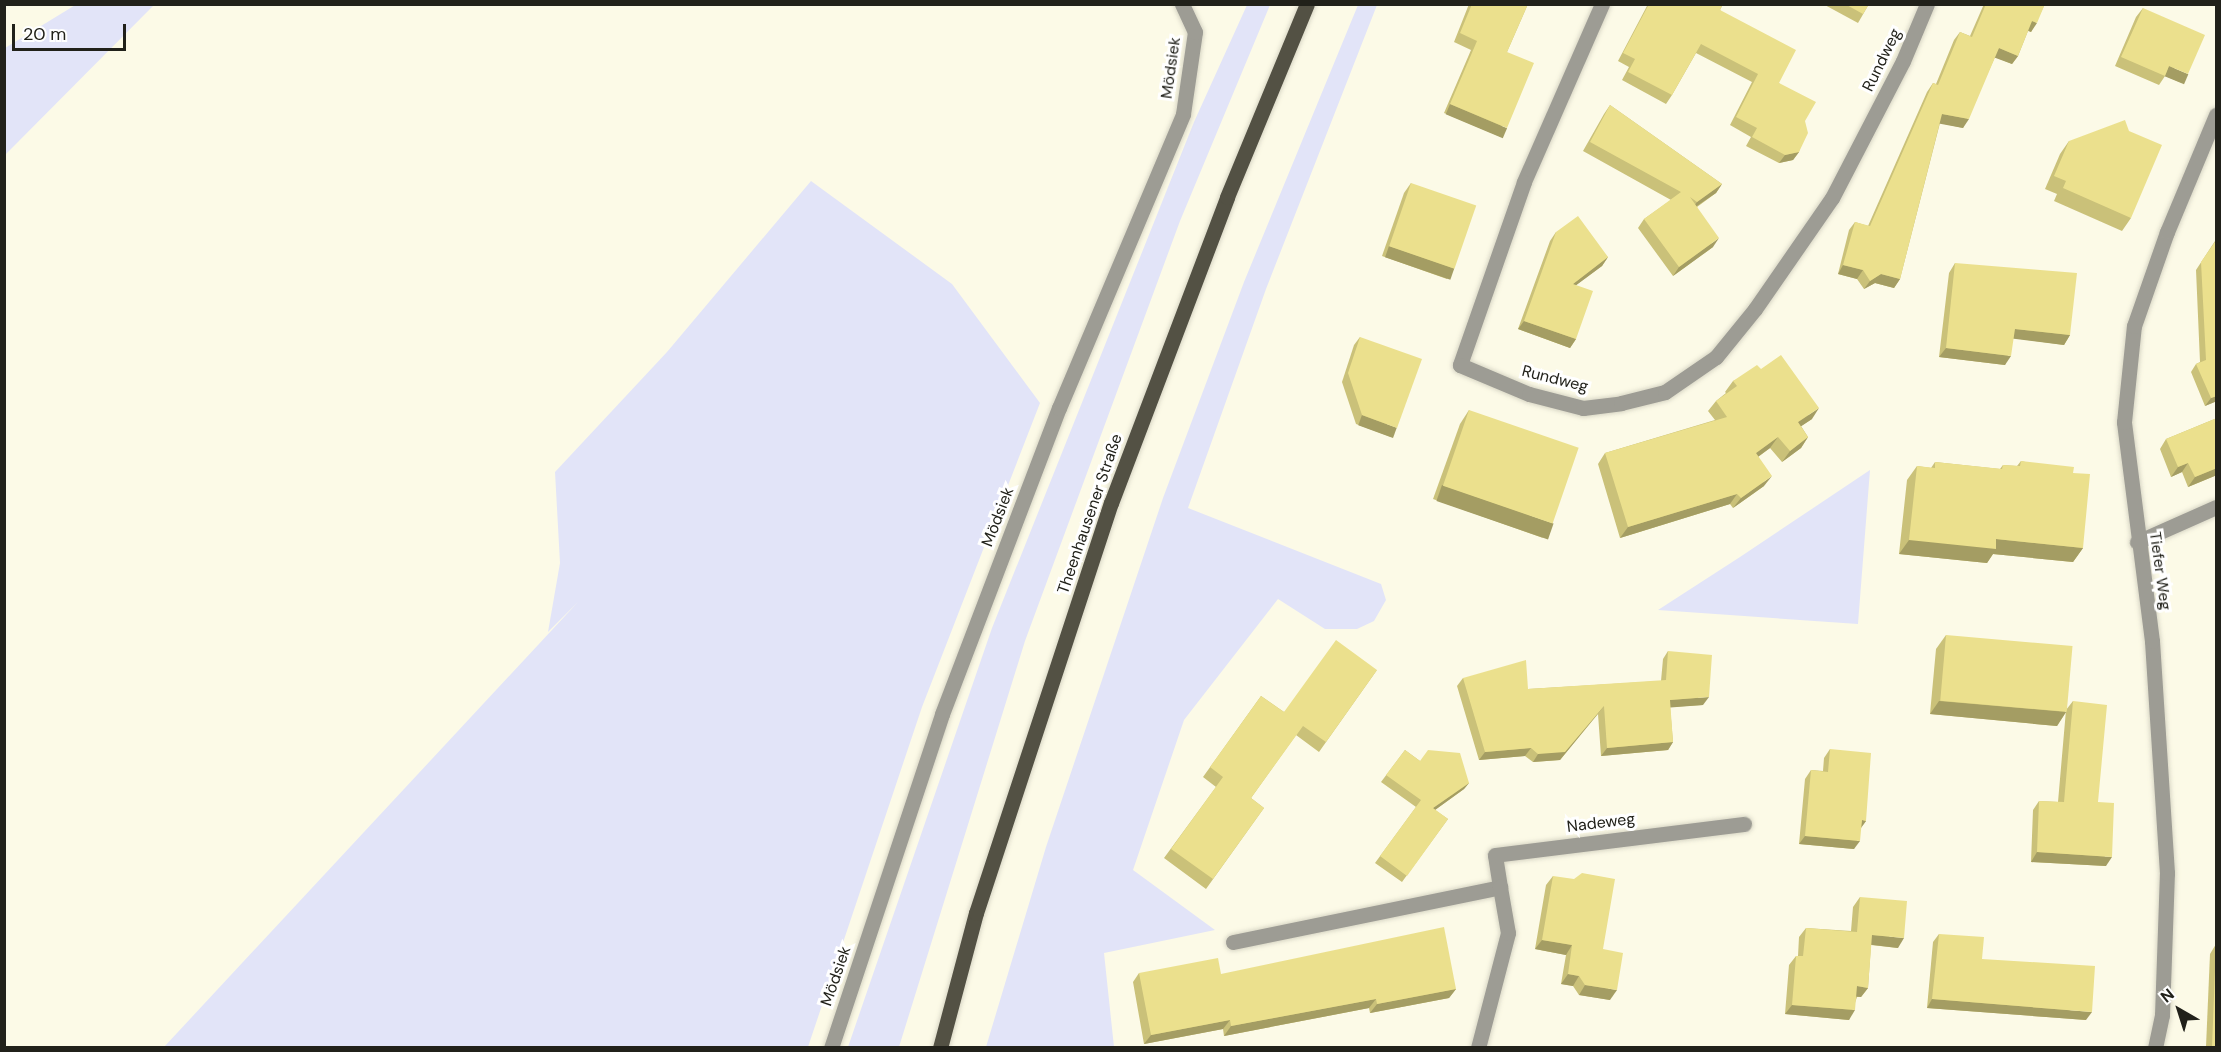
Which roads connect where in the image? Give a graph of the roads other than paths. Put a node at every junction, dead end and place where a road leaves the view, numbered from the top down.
1 (1182, 4) edge
2 (1306, 4) edge
3 (1602, 4) edge
4 (1927, 4) edge
5 (2217, 115) edge
6 (2217, 507) edge
7 (2137, 542) junction
8 (1744, 824) dead end
9 (1500, 887) junction
10 (1233, 942) dead end
11 (831, 1047) edge
12 (940, 1047) edge
13 (1478, 1047) edge
14 (2155, 1047) edge

1 - 11 street, Mödsiek
2 - 12 main road, Theenhausener Straße
3 - 4 street, Rundweg
5 - 7 street, Tiefer Weg
6 - 7 street
7 - 14 street, Tiefer Weg
8 - 9 street, Nadeweg
9 - 10 street
9 - 13 street, Nadeweg

